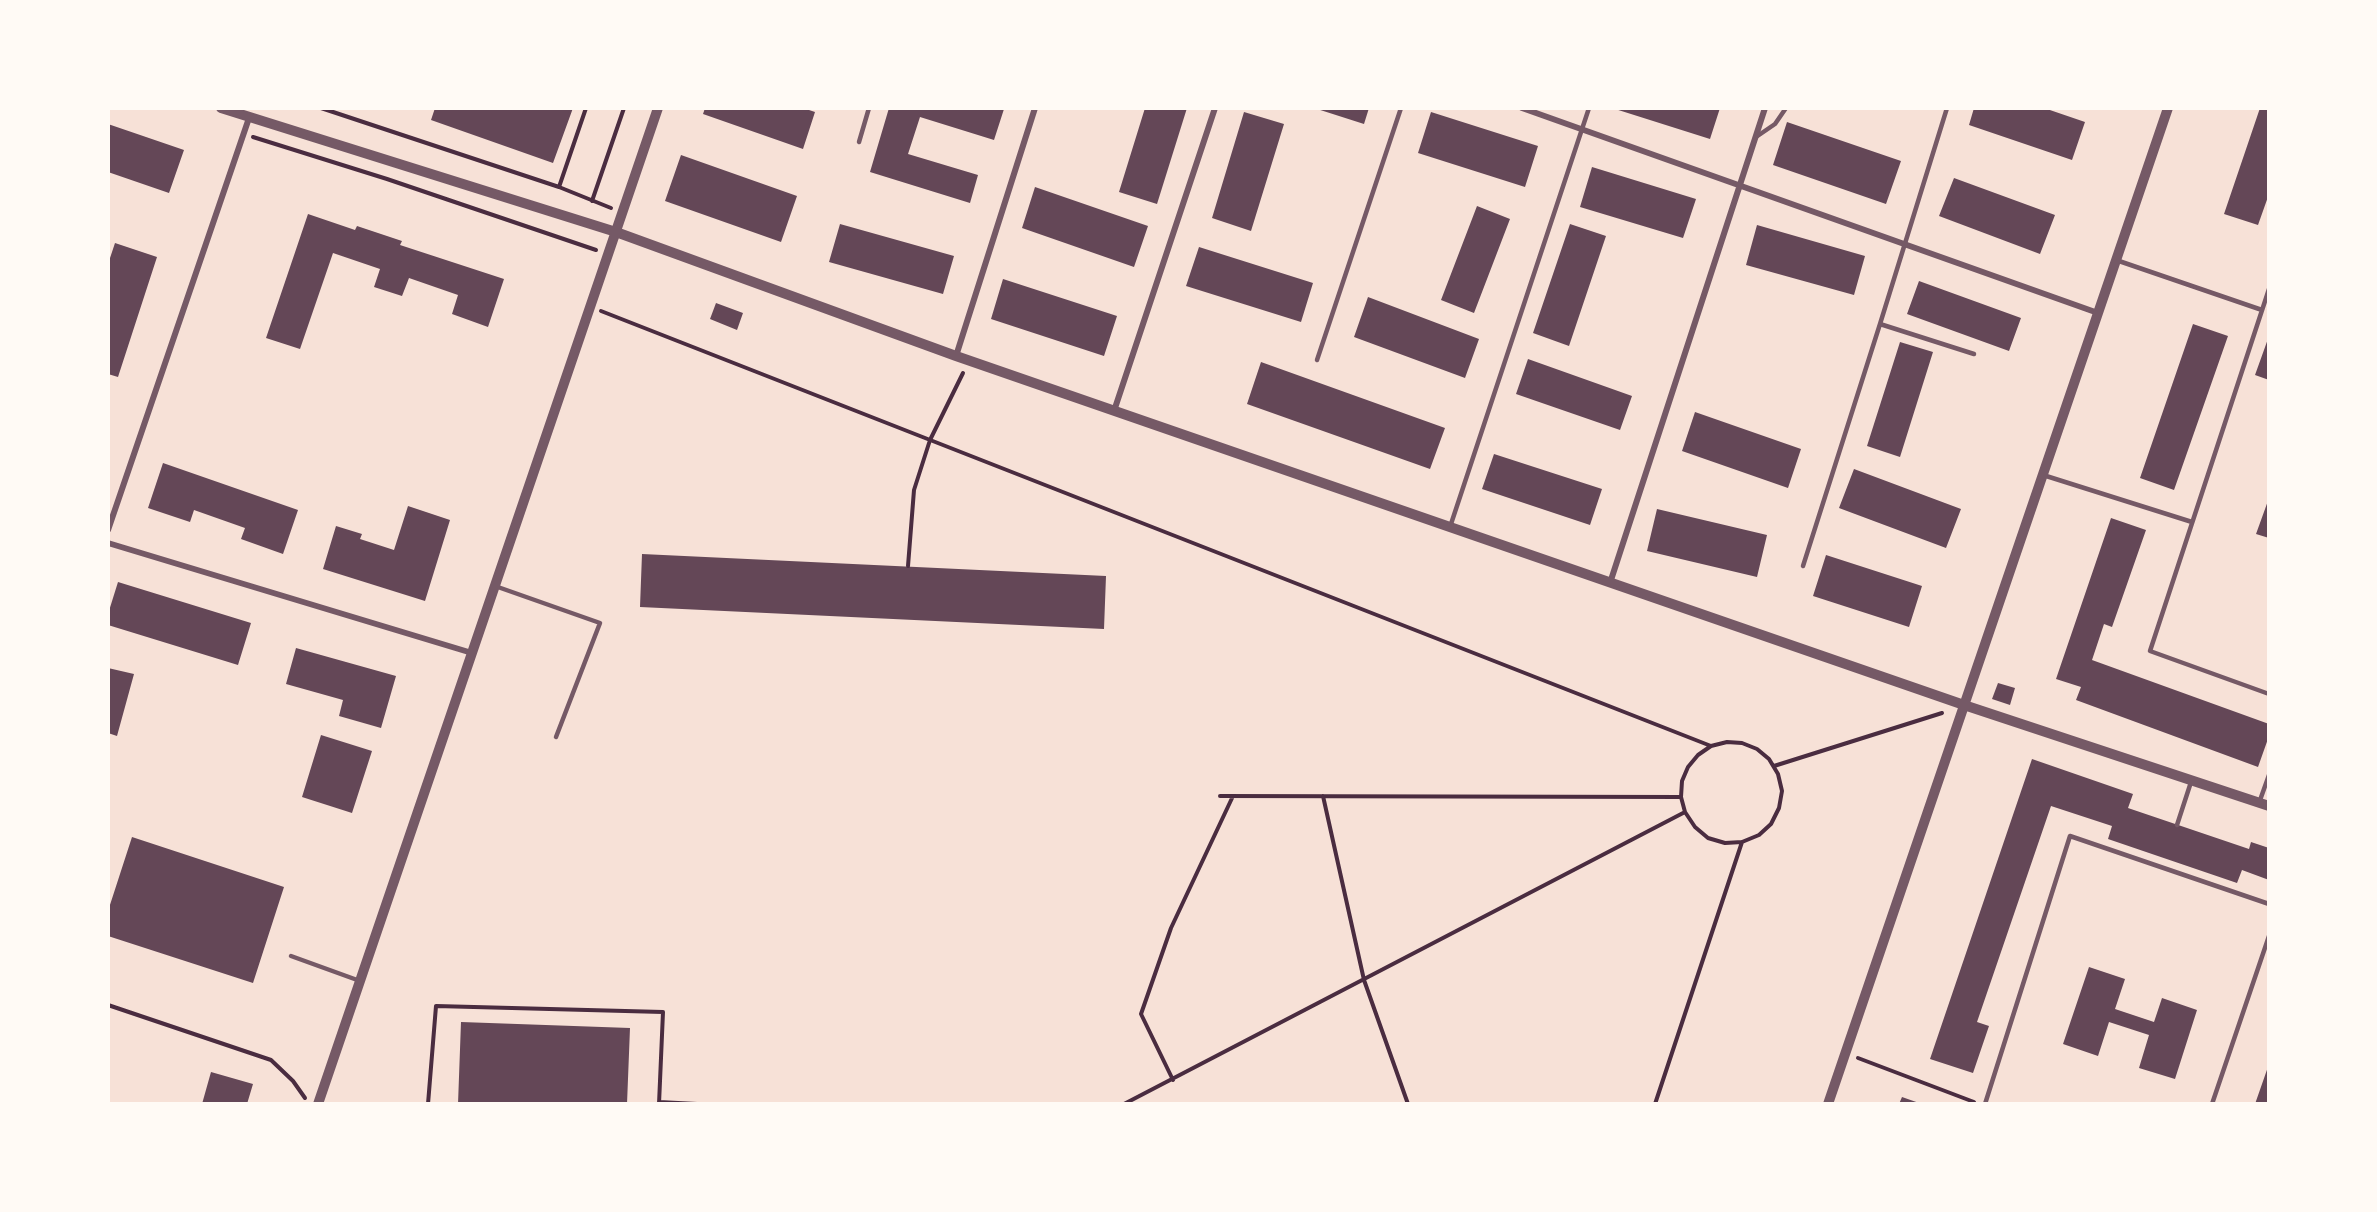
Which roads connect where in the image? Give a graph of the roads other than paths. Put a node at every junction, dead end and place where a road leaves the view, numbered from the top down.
1 (221, 108) edge
2 (658, 108) edge
3 (869, 108) edge
4 (1035, 108) edge
5 (1215, 108) edge
6 (1401, 108) edge
7 (1522, 108) edge
8 (1589, 108) edge
9 (1765, 108) edge
10 (1786, 108) edge
11 (1947, 108) edge
12 (2168, 108) edge
13 (251, 113) edge
14 (1582, 130) junction
15 (1755, 138) junction
16 (859, 142) dead end
17 (1739, 186) junction
18 (616, 232) junction
19 (1905, 244) junction
20 (2116, 260) junction
21 (2269, 289) edge
22 (2262, 310) junction
23 (2098, 313) junction
24 (1880, 324) junction
25 (1974, 354) dead end
26 (956, 356) junction
27 (1317, 360) dead end
28 (1114, 411) junction
29 (2043, 475) junction
30 (2192, 522) junction
31 (1450, 527) junction
32 (108, 530) edge
33 (108, 543) edge
34 (1803, 566) dead end
35 (1610, 583) junction
36 (495, 586) junction
37 (472, 653) junction
38 (2269, 694) edge
39 (1964, 705) junction
40 (556, 737) dead end
41 (2269, 775) edge
42 (2192, 780) junction
43 (2264, 804) edge
44 (2177, 825) dead end
45 (2269, 904) edge
46 (2269, 936) edge
47 (291, 956) dead end
48 (360, 981) junction
49 (318, 1104) edge
50 (1828, 1104) edge
51 (1985, 1104) edge
52 (2212, 1104) edge

1 - 13 street
2 - 18 street
3 - 16 lane
4 - 26 street
5 - 28 street
6 - 27 lane
7 - 14 street
8 - 14 lane
9 - 15 street
10 - 15 lane
11 - 19 lane
12 - 20 street
13 - 18 street
13 - 32 street
14 - 17 street
14 - 31 lane
15 - 17 street
17 - 19 street
17 - 35 street
18 - 26 street
18 - 36 street
19 - 23 street
19 - 24 lane
20 - 22 lane
20 - 23 street
21 - 22 lane
22 - 30 lane
23 - 29 street
24 - 25 lane
24 - 34 lane
26 - 28 street
28 - 31 street
29 - 30 lane
29 - 39 street
30 - 38 lane
31 - 35 street
33 - 37 street
35 - 39 street
36 - 37 street
36 - 40 lane
37 - 48 street
39 - 42 street
39 - 50 street
41 - 43 lane
42 - 43 street
42 - 44 lane
45 - 51 lane
46 - 52 lane
47 - 48 lane
48 - 49 street

